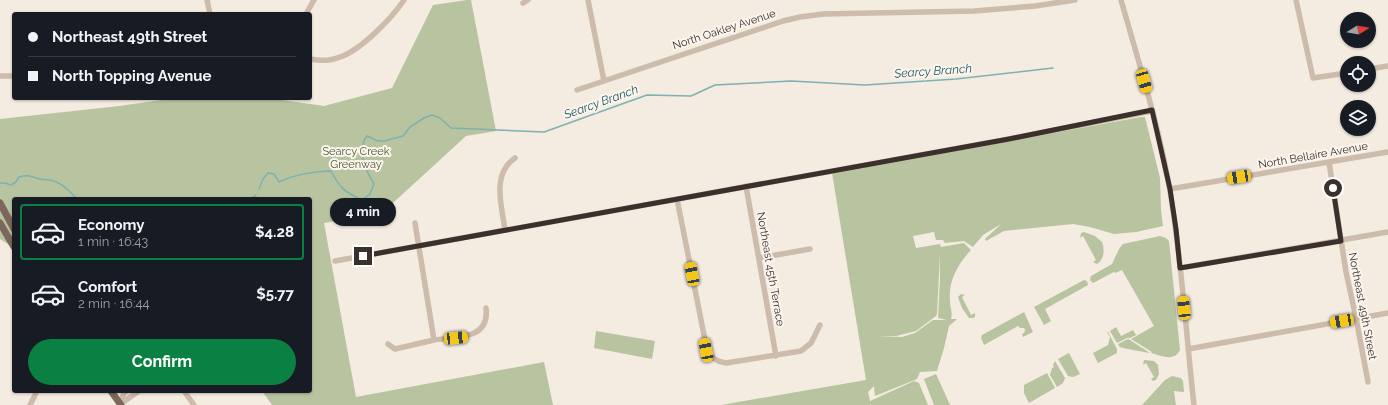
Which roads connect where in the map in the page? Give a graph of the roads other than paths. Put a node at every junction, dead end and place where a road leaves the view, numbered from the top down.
1 (207, 0) edge
2 (314, 0) edge
3 (404, 0) edge
4 (588, 0) edge
5 (1075, 0) edge
6 (1121, 0) edge
7 (1296, 0) edge
8 (210, 12) edge
9 (307, 12) edge
10 (312, 59) edge
11 (1388, 66) edge
12 (1376, 68) edge
13 (1340, 74) edge
14 (0, 76) edge
15 (12, 76) edge
16 (604, 81) junction
17 (576, 90) dead end
18 (1152, 110) junction
19 (1388, 152) edge
20 (515, 158) dead end
21 (1329, 162) junction
22 (746, 186) junction
23 (1170, 189) junction
24 (677, 199) junction
25 (0, 203) edge
26 (0, 223) edge
27 (415, 223) dead end
28 (12, 225) edge
29 (505, 230) junction
30 (1388, 232) edge
31 (1341, 241) junction
32 (12, 244) edge
33 (419, 246) junction
34 (810, 250) dead end
35 (759, 258) junction
36 (335, 261) dead end
37 (1180, 268) junction
38 (486, 308) dead end
39 (1388, 313) edge
40 (1356, 318) junction
41 (820, 325) dead end
42 (434, 340) junction
43 (388, 344) dead end
44 (1188, 349) junction
45 (776, 356) junction
46 (1368, 382) dead end
47 (36, 393) edge
48 (112, 393) edge
49 (124, 393) edge
50 (136, 393) edge
51 (185, 393) edge
52 (30, 405) edge
53 (120, 405) edge
54 (194, 405) edge
55 (1194, 405) edge

1 - 8 street
2 - 9 street
3 - 10 street
4 - 16 street
5 - 16 street, North Oakley Avenue
6 - 18 street
7 - 13 street
11 - 12 street
14 - 15 street
16 - 17 street, North Oakley Avenue
18 - 22 street
18 - 23 street
19 - 21 street, North Bellaire Avenue
20 - 29 street
21 - 23 street, North Bellaire Avenue
21 - 31 street, Northeast 49th Street
22 - 24 street
22 - 35 street, Northeast 45th Terrace
23 - 37 street
24 - 29 street
24 - 45 street
25 - 28 main road
26 - 32 main road
27 - 33 street
29 - 33 street
30 - 31 street
31 - 37 street
31 - 40 street, Northeast 49th Street
33 - 36 street
33 - 42 street
34 - 35 street
35 - 45 street, Northeast 45th Terrace
37 - 44 street
38 - 42 street
39 - 40 street
40 - 44 street
40 - 46 street, Northeast 49th Street
41 - 45 street
42 - 43 street
44 - 55 street
47 - 52 street
48 - 53 main road
49 - 53 street
50 - 53 street
51 - 54 street

